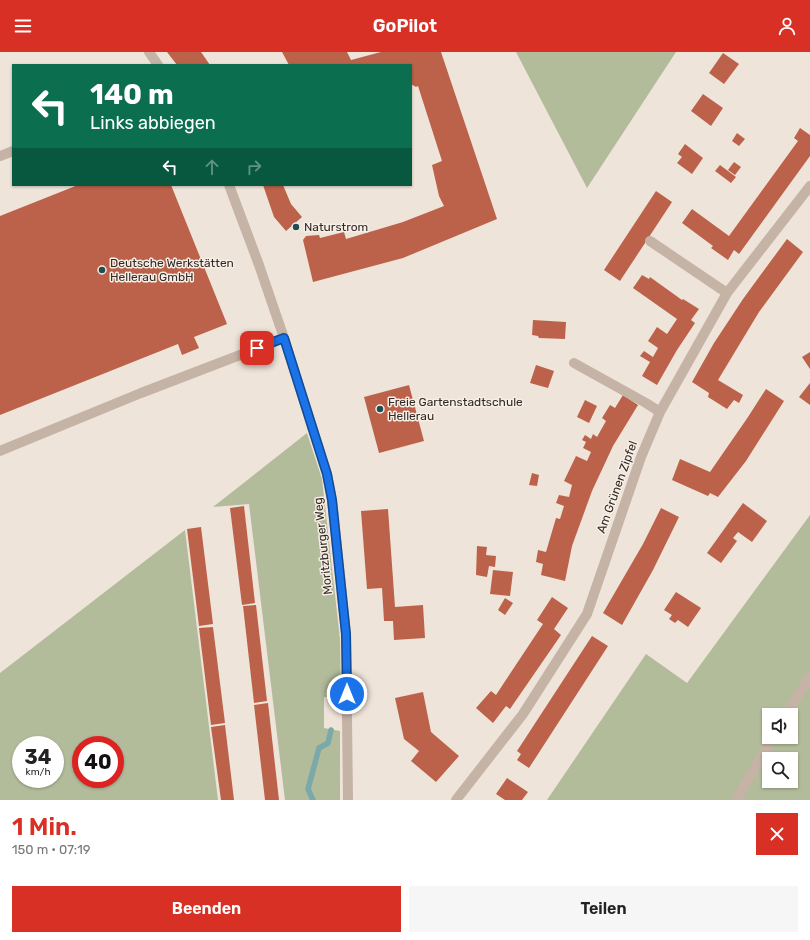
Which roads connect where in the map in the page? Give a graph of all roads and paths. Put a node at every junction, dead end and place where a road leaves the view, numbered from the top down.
1 (149, 52) edge
2 (157, 64) edge
3 (12, 151) edge
4 (0, 156) edge
5 (229, 186) edge
6 (810, 186) edge
7 (650, 241) dead end
8 (727, 293) junction
9 (284, 338) junction
10 (574, 363) dead end
11 (660, 412) junction
12 (0, 451) edge
13 (810, 676) edge
14 (790, 708) edge
15 (769, 744) edge
16 (348, 800) edge
17 (456, 800) edge
18 (736, 800) edge

1 - 2 street
3 - 4 street
5 - 9 street, Moritzburger Weg
6 - 8 street, Am Grünen Zipfel
7 - 8 street
8 - 11 street, Am Grünen Zipfel
9 - 12 street
9 - 16 street, Moritzburger Weg
10 - 11 street
11 - 17 street, Am Grünen Zipfel
13 - 14 street
15 - 18 street

